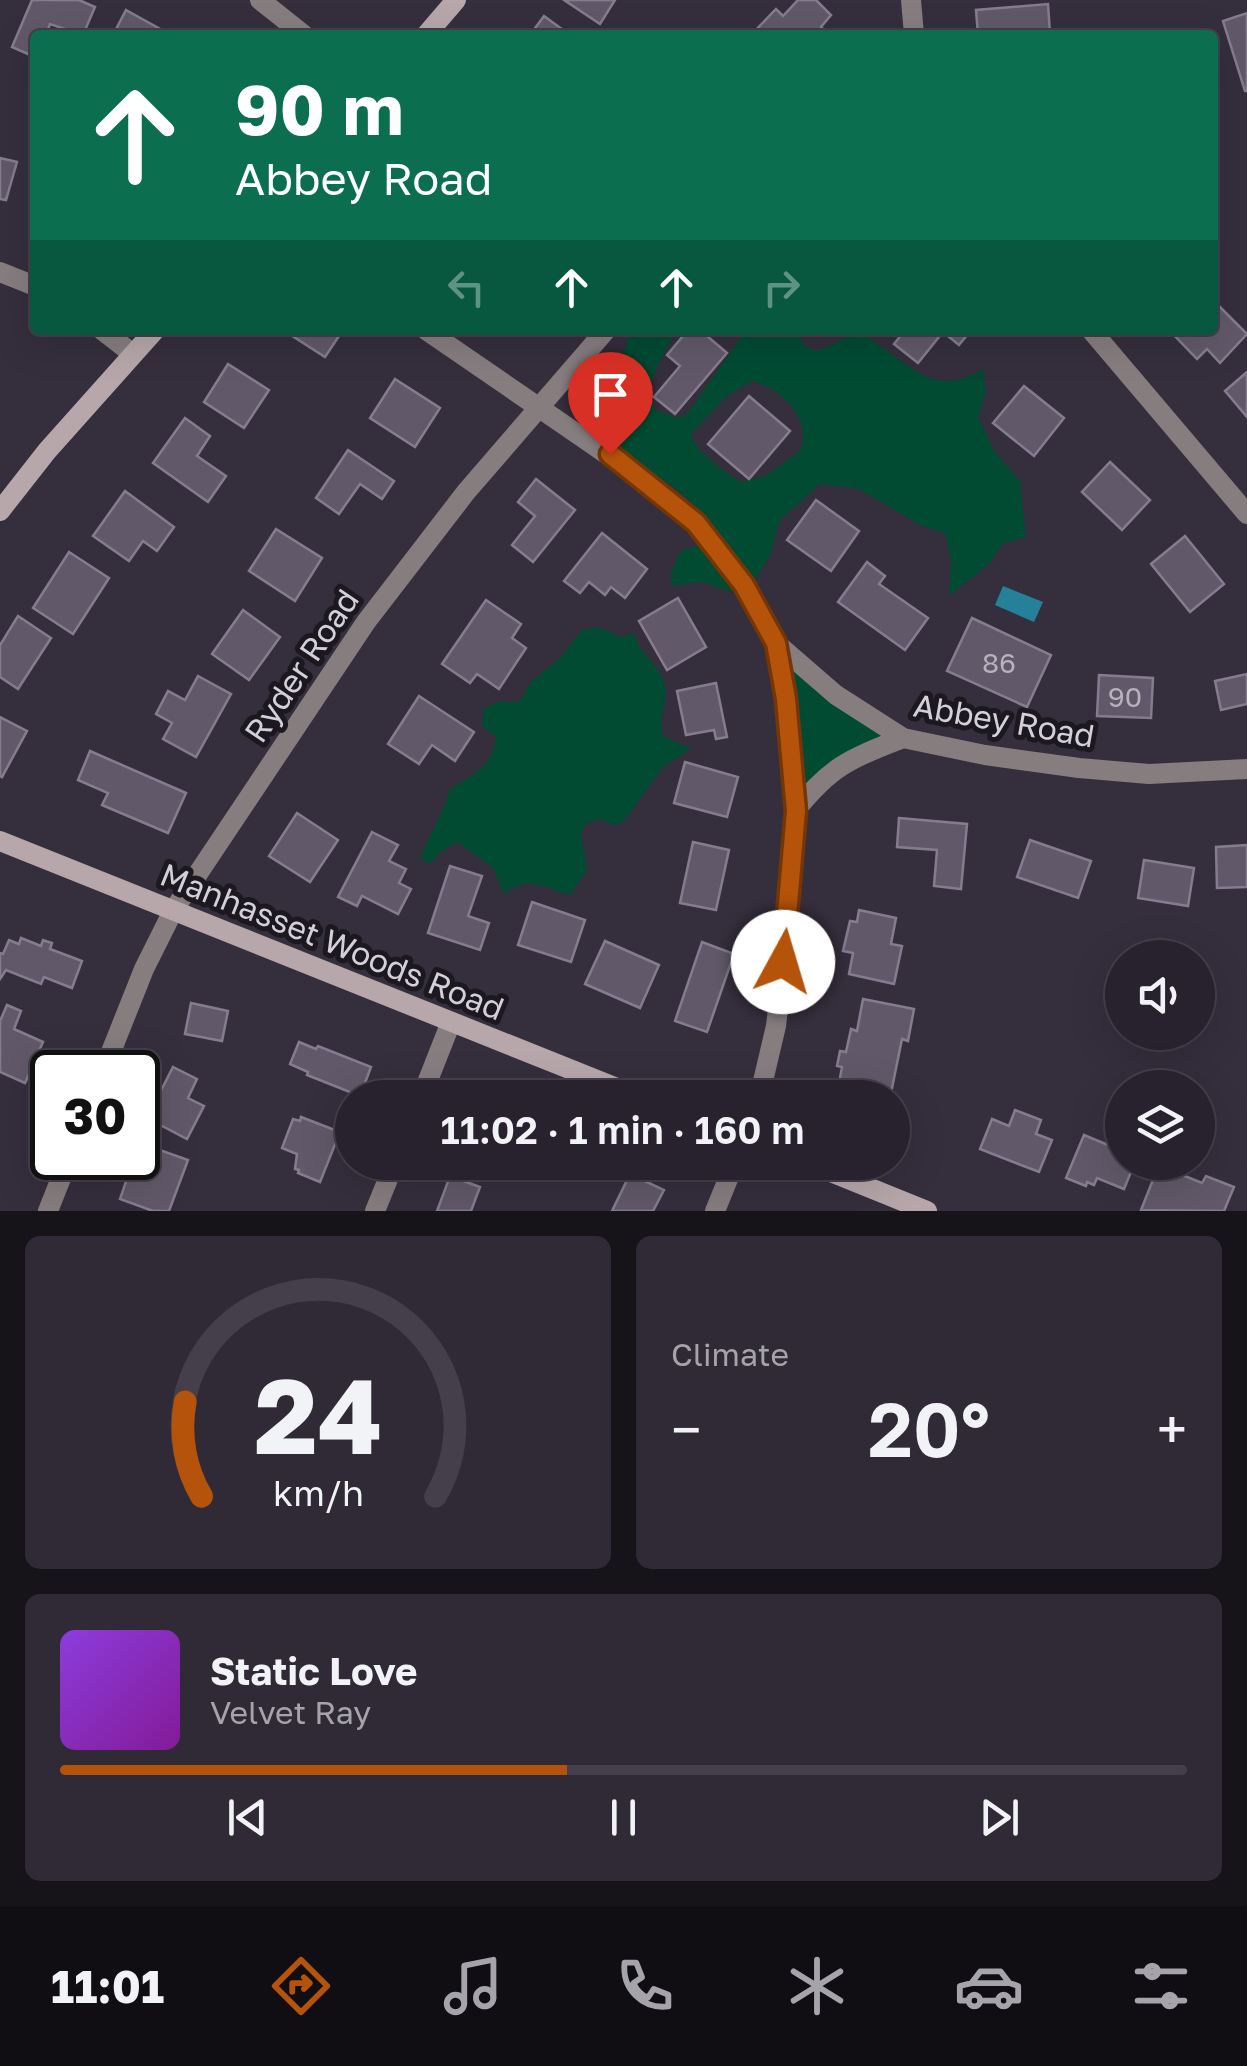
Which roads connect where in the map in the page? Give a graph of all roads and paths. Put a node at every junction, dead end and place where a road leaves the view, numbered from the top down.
1 (260, 0) edge
2 (456, 0) edge
3 (910, 0) edge
4 (298, 30) edge
5 (430, 30) edge
6 (913, 30) edge
7 (0, 272) edge
8 (30, 284) edge
9 (108, 335) edge
10 (150, 335) edge
11 (434, 335) edge
12 (602, 335) edge
13 (1095, 335) edge
14 (133, 354) junction
15 (540, 406) junction
16 (0, 511) edge
17 (1247, 514) edge
18 (776, 643) junction
19 (903, 738) junction
20 (1247, 768) edge
21 (796, 811) junction
22 (0, 841) edge
23 (173, 911) junction
24 (451, 1022) junction
25 (112, 1050) edge
26 (427, 1080) edge
27 (597, 1080) edge
28 (763, 1080) edge
29 (60, 1180) edge
30 (388, 1180) edge
31 (728, 1180) edge
32 (850, 1180) edge
33 (48, 1211) edge
34 (376, 1211) edge
35 (715, 1211) edge
36 (927, 1211) edge

1 - 4 street
2 - 5 street
3 - 6 street
7 - 8 street
9 - 14 street
10 - 14 street
11 - 15 street, Abbey Road
12 - 15 street, Ryder Road
13 - 17 street
14 - 16 street
15 - 18 street, Abbey Road
15 - 23 street, Ryder Road
18 - 19 street, Abbey Road
18 - 21 street
19 - 20 street, Abbey Road
19 - 21 street
21 - 28 street
22 - 23 street, Manhasset Woods Road
23 - 24 street, Manhasset Woods Road
23 - 25 street, Ryder Road
24 - 26 street
24 - 27 street, Manhasset Woods Road
29 - 33 street
30 - 34 street
31 - 35 street
32 - 36 street

